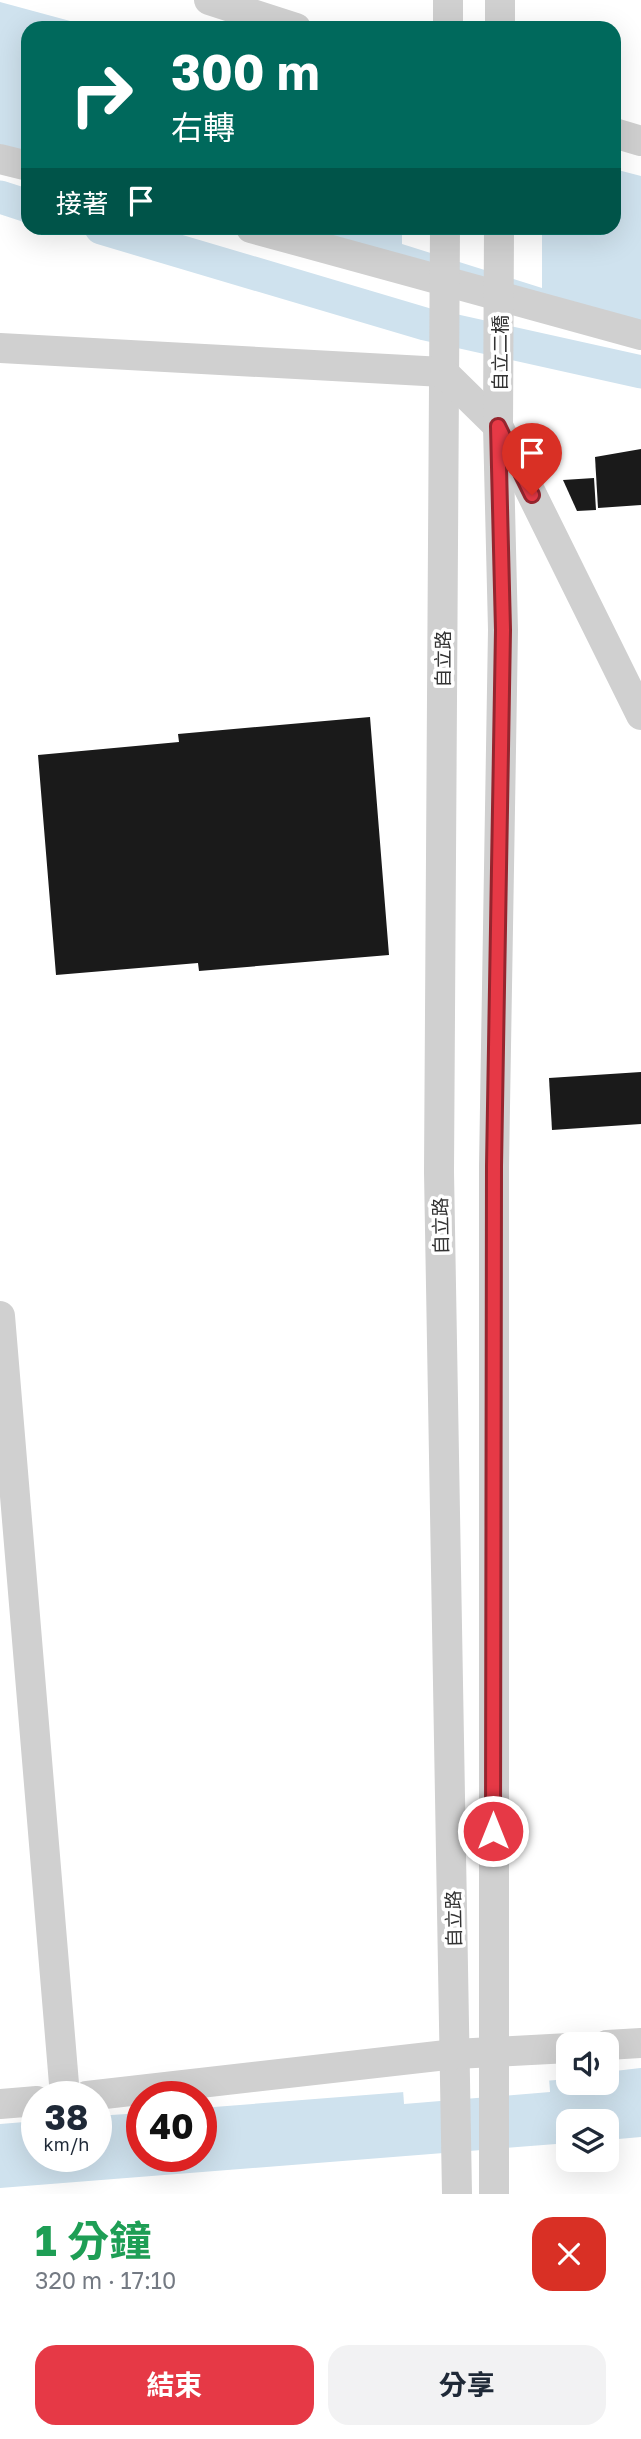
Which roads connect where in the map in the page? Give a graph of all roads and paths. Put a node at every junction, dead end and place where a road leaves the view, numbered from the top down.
1 (448, 0) edge
2 (500, 0) edge
3 (219, 1) edge
4 (276, 21) edge
5 (448, 21) edge
6 (500, 21) edge
7 (621, 135) edge
8 (641, 141) edge
9 (0, 159) edge
10 (21, 164) edge
11 (280, 235) edge
12 (445, 235) edge
13 (499, 235) edge
14 (444, 274) junction
15 (499, 289) junction
16 (641, 335) edge
17 (0, 348) edge
18 (443, 371) junction
19 (498, 417) junction
20 (639, 707) edge
21 (0, 1316) edge
22 (641, 2043) edge
23 (619, 2044) edge
24 (556, 2051) edge
25 (492, 2066) junction
26 (455, 2068) junction
27 (64, 2081) edge
28 (112, 2094) edge
29 (21, 2102) edge
30 (0, 2104) edge
31 (457, 2194) edge
32 (494, 2194) edge

1 - 5 street
2 - 6 street
3 - 4 street
7 - 8 street
9 - 10 street
11 - 14 street
12 - 14 street
13 - 15 street, 自立二橋
14 - 15 street
14 - 18 street
15 - 16 street
15 - 19 street, 自立二橋
17 - 18 street
18 - 19 street
18 - 26 street, 自立路
19 - 20 street
19 - 25 street, 自立路
21 - 27 street
22 - 23 street
24 - 25 street
25 - 26 street
25 - 32 street, 自立路
26 - 28 street
26 - 31 street, 自立路
29 - 30 street

